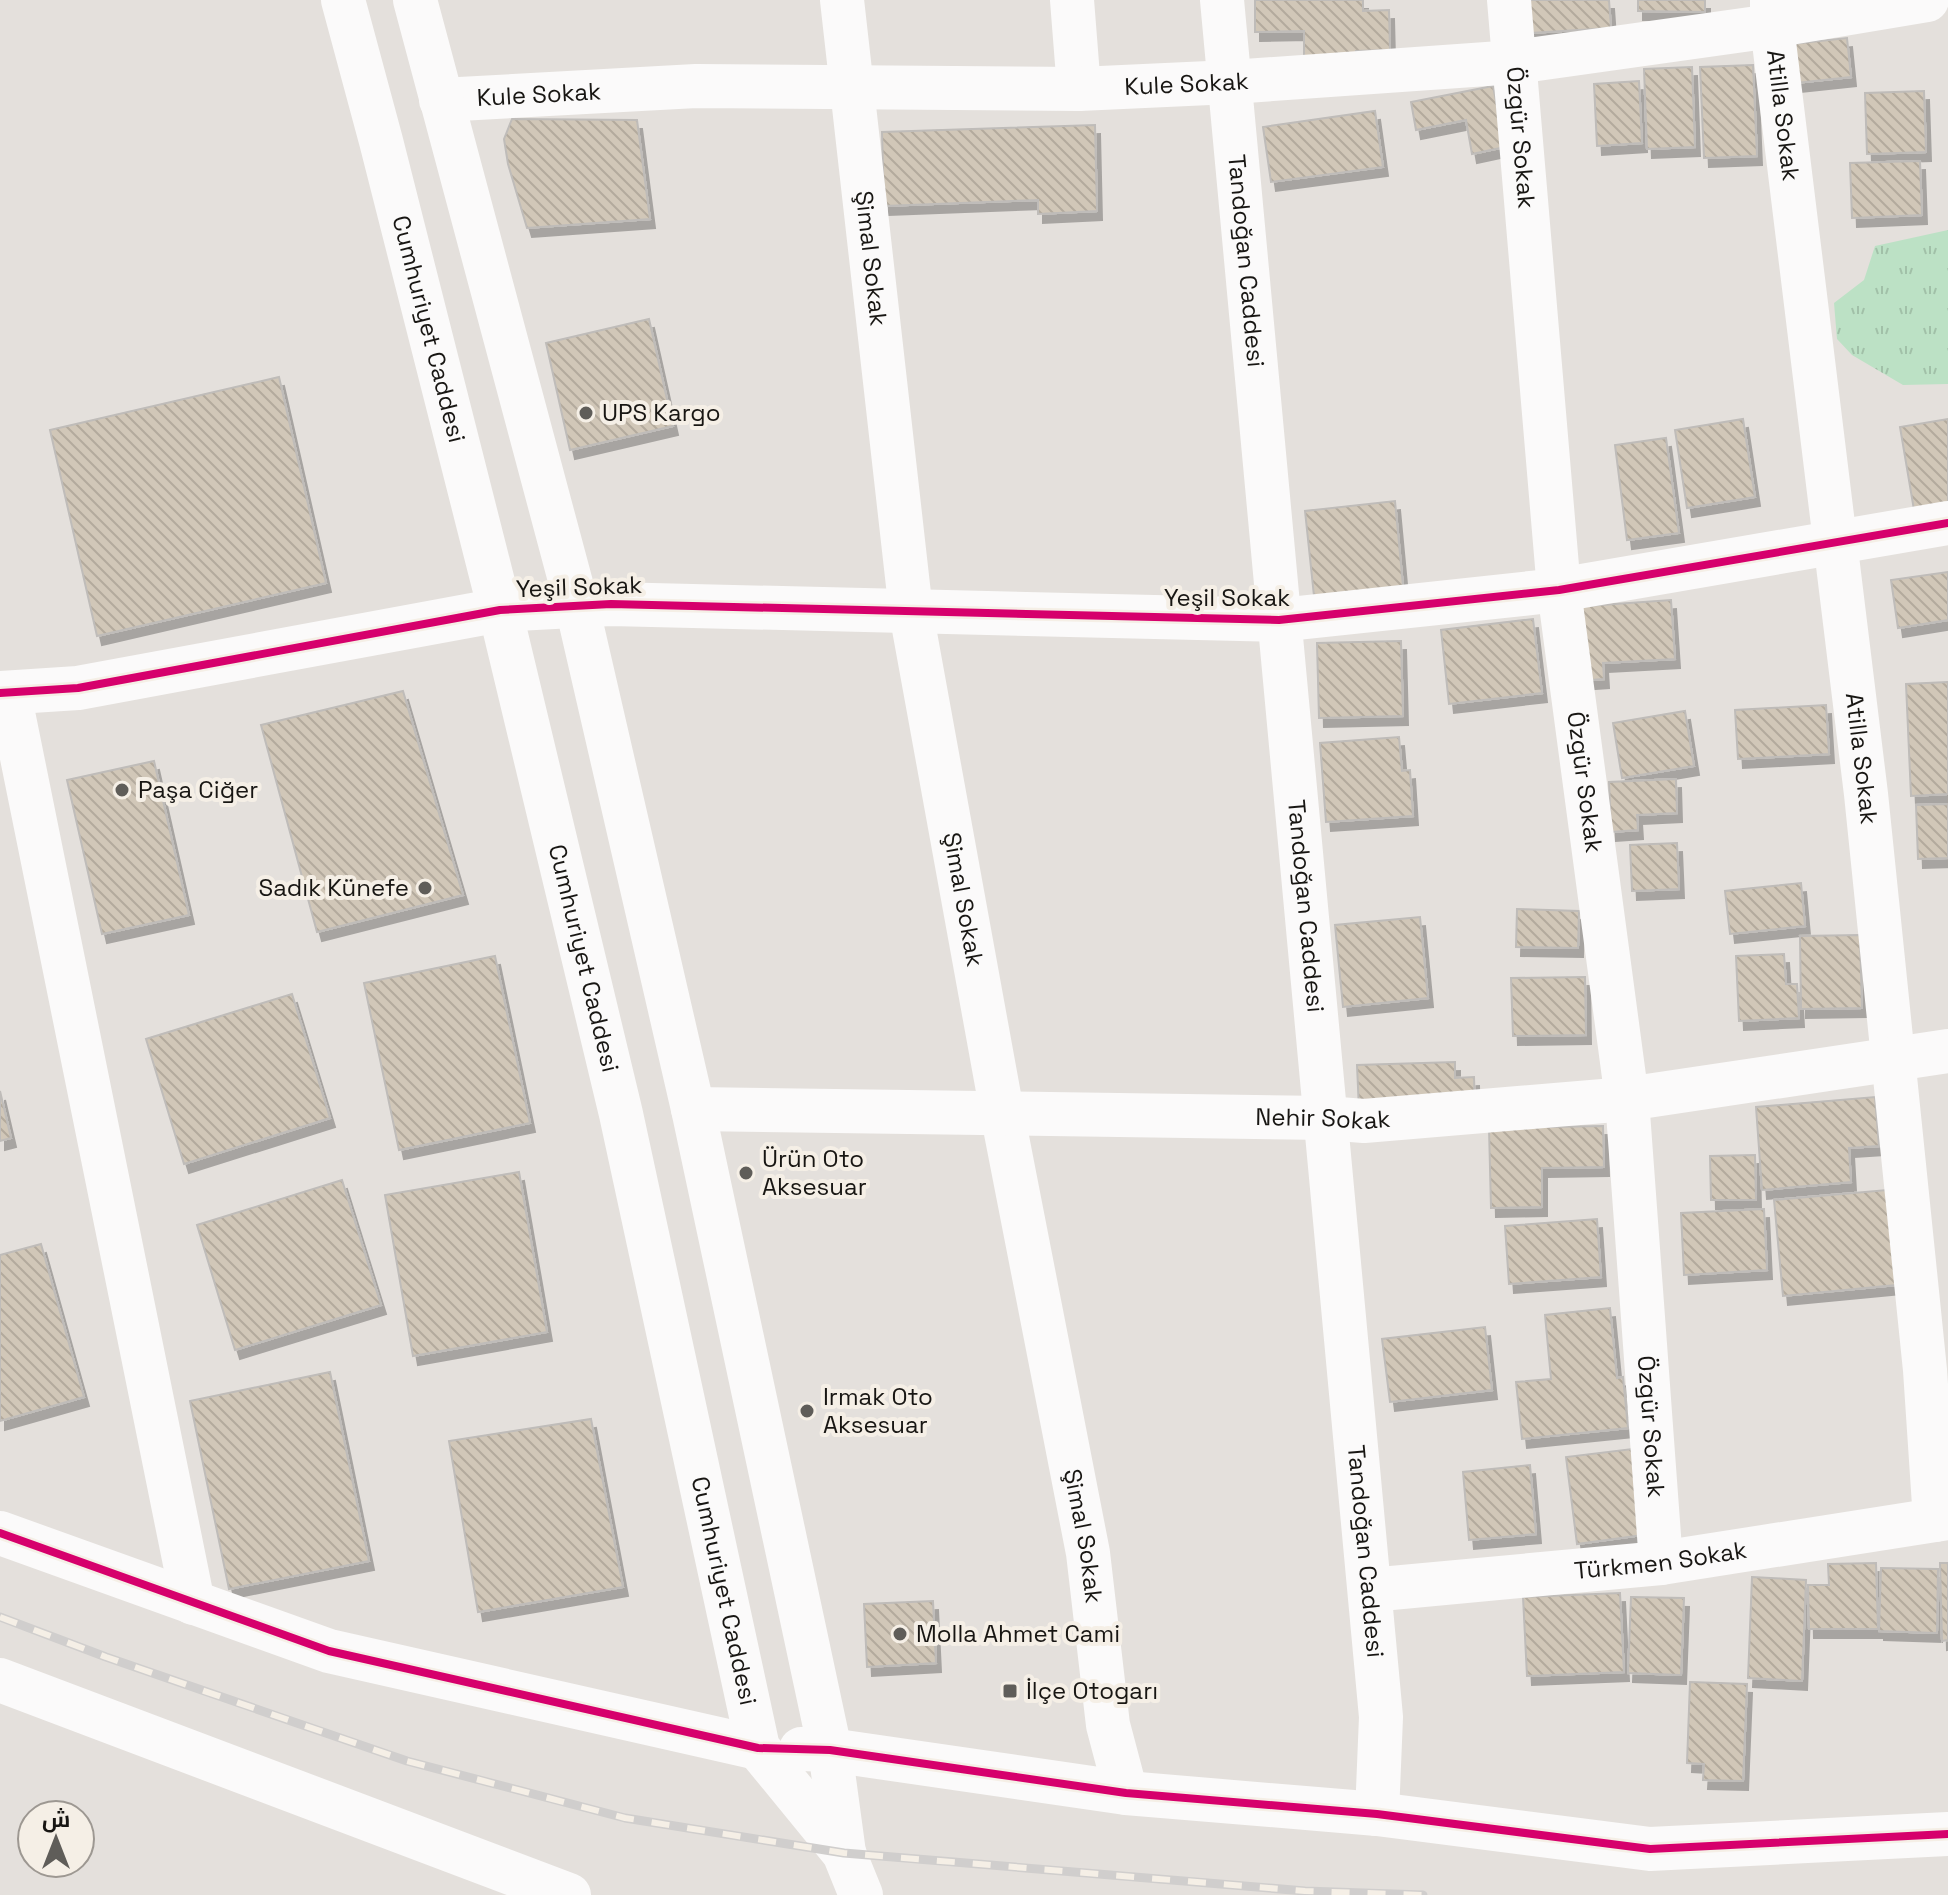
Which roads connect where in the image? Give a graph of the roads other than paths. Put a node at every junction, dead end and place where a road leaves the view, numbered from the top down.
1 (343, 0) edge
2 (415, 0) edge
3 (842, 0) edge
4 (1072, 0) edge
5 (1222, 0) edge
6 (1509, 0) edge
7 (1927, 0) edge
8 (1772, 13) edge
9 (1515, 62) junction
10 (1231, 82) junction
11 (853, 87) junction
12 (1079, 89) junction
13 (441, 100) junction
14 (1948, 523) edge
15 (1835, 541) junction
16 (1559, 590) junction
17 (577, 606) junction
18 (500, 610) junction
19 (911, 612) junction
20 (1279, 620) junction
21 (4, 693) edge
22 (1948, 1051) edge
23 (1892, 1061) junction
24 (1627, 1099) junction
25 (693, 1109) junction
26 (1002, 1112) junction
27 (1326, 1118) junction
28 (1942, 1519) edge
29 (0, 1533) edge
30 (1661, 1563) junction
31 (1370, 1590) junction
32 (193, 1603) junction
33 (0, 1680) edge
34 (758, 1748) junction
35 (830, 1750) junction
36 (1126, 1793) junction
37 (1377, 1814) junction
38 (1948, 1834) edge
39 (844, 1853) junction
40 (569, 1895) edge
41 (861, 1895) edge

1 - 18 street, Cumhuriyet Caddesi
2 - 13 street
3 - 11 street, Şimal Sokak
4 - 12 street
5 - 10 street, Tandoğan Caddesi
6 - 9 street, Özgür Sokak
7 - 8 street, Kule Sokak
8 - 9 street, Kule Sokak
8 - 15 street, Atilla Sokak
9 - 10 street, Kule Sokak
9 - 16 street, Özgür Sokak
10 - 12 street, Kule Sokak
10 - 20 street, Tandoğan Caddesi
11 - 12 street, Kule Sokak
11 - 13 street, Kule Sokak
11 - 19 street, Şimal Sokak
13 - 17 street
14 - 15 street, Yeşil Sokak
15 - 16 street, Yeşil Sokak
15 - 23 street, Atilla Sokak
16 - 20 street, Yeşil Sokak
16 - 24 street, Özgür Sokak
17 - 18 street, Yeşil Sokak
17 - 19 street, Yeşil Sokak
17 - 25 street
18 - 21 street, Yeşil Sokak
18 - 34 street, Cumhuriyet Caddesi
19 - 20 street, Yeşil Sokak
19 - 26 street, Şimal Sokak
20 - 27 street, Tandoğan Caddesi
21 - 32 street
22 - 23 street, Nehir Sokak
23 - 24 street, Nehir Sokak
23 - 28 street, Atilla Sokak
24 - 27 street, Nehir Sokak
24 - 30 street, Özgür Sokak
25 - 26 street, Nehir Sokak
25 - 35 street
26 - 27 street, Nehir Sokak
26 - 36 street, Şimal Sokak
27 - 31 street, Tandoğan Caddesi
28 - 30 street, Türkmen Sokak
29 - 32 street
30 - 31 street, Türkmen Sokak
31 - 37 street, Tandoğan Caddesi
32 - 34 street
33 - 40 street
34 - 35 street
34 - 39 street, Cumhuriyet Caddesi
35 - 36 street
35 - 39 street
36 - 37 street
37 - 38 street
39 - 41 street, Cumhuriyet Caddesi

